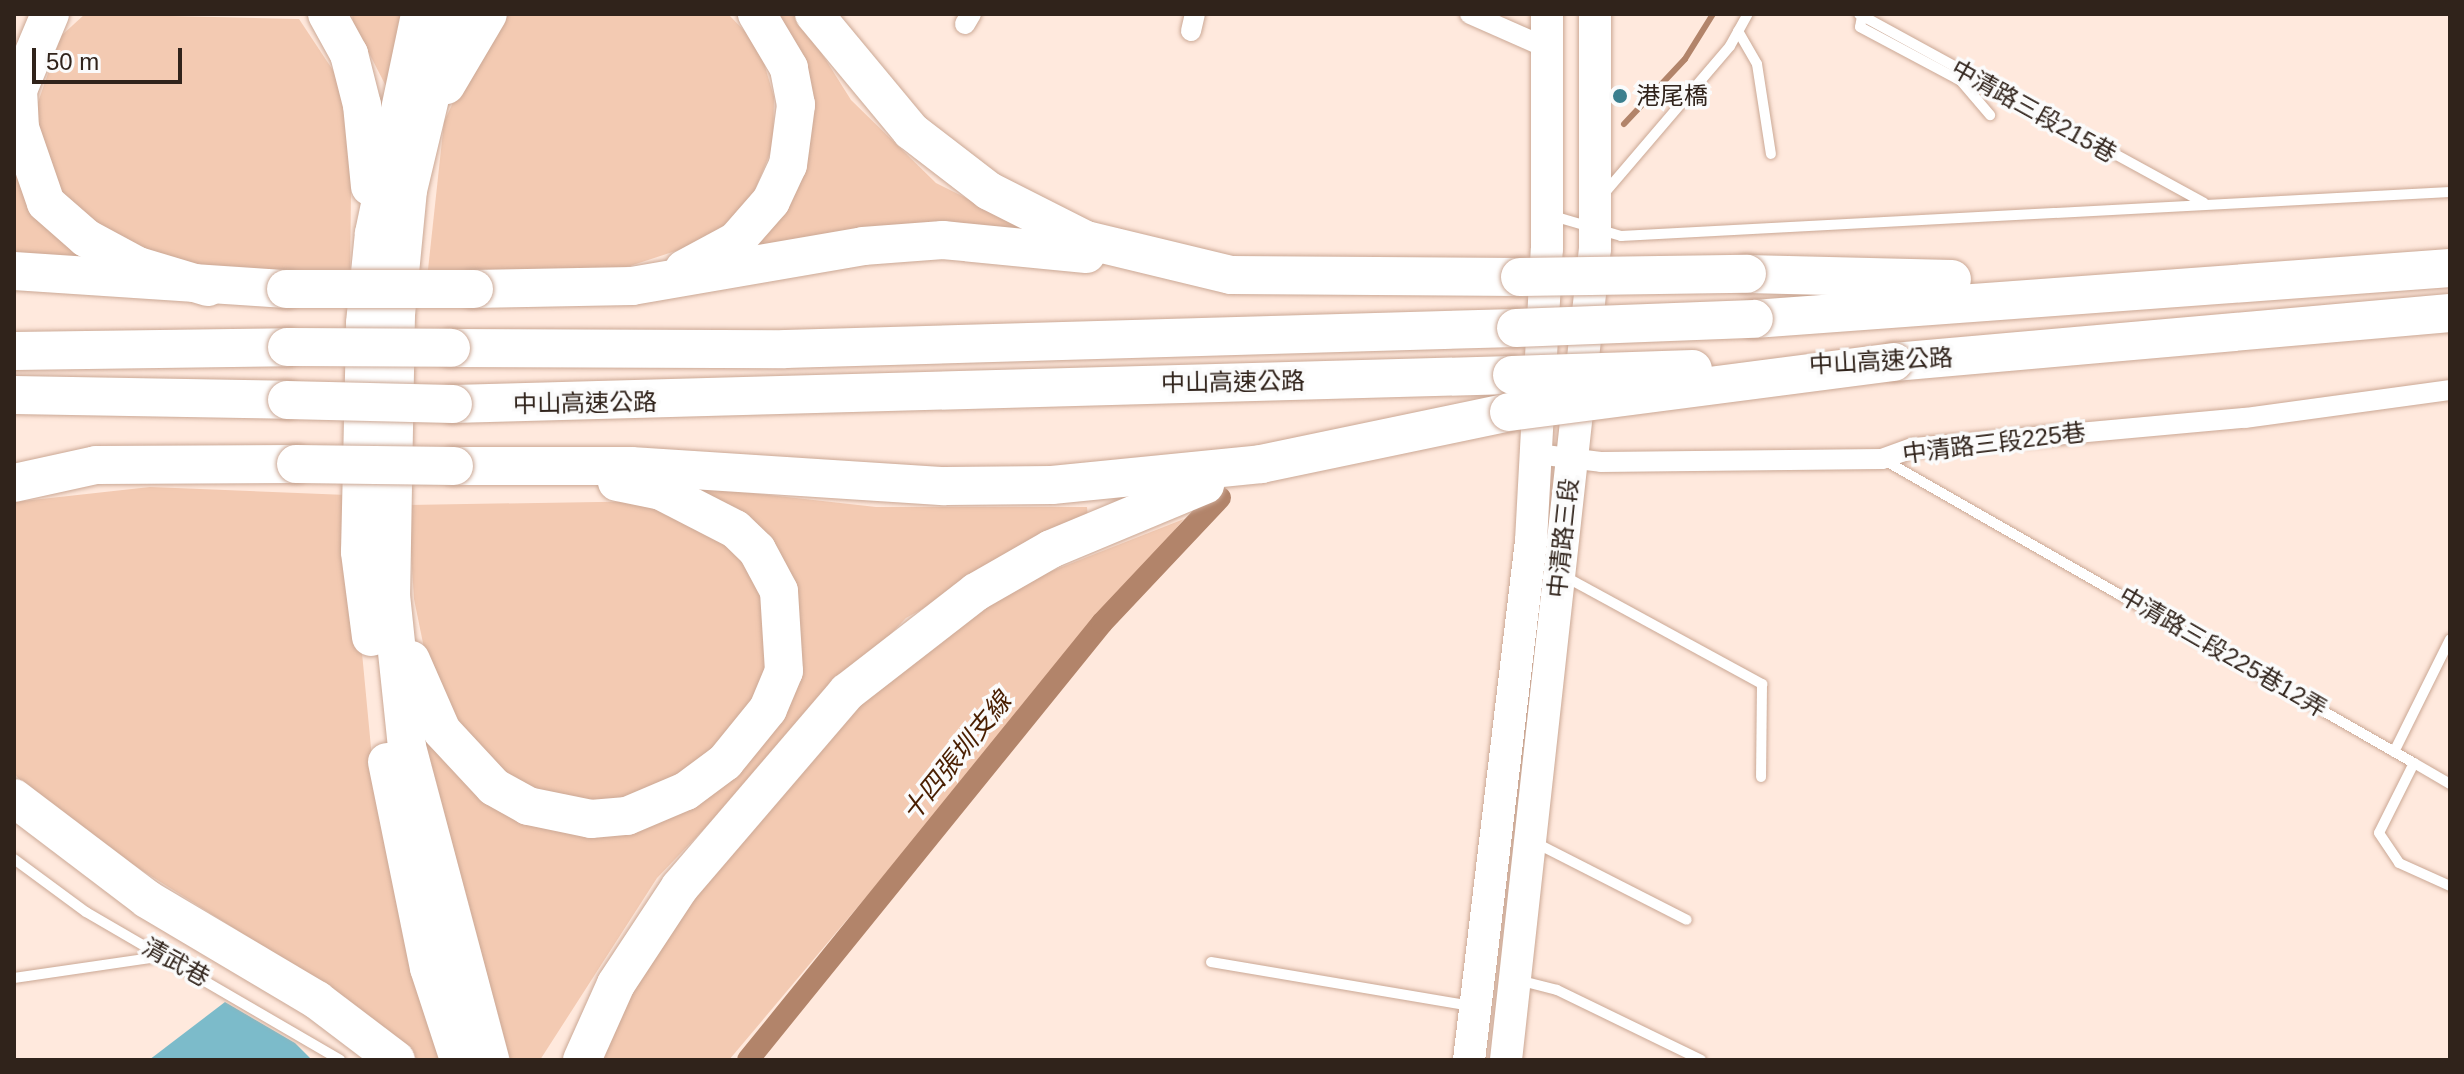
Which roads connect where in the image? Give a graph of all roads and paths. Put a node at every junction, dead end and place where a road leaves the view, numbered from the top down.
1 (50, 14) edge
2 (327, 14) edge
3 (420, 14) edge
4 (450, 14) edge
5 (488, 14) edge
6 (757, 14) edge
7 (814, 14) edge
8 (1470, 14) edge
9 (1547, 14) edge
10 (1595, 14) edge
11 (1748, 14) edge
12 (1860, 15) edge
13 (1738, 31) junction
14 (1547, 48) junction
15 (1990, 115) dead end
16 (1771, 154) dead end
17 (408, 190) junction
18 (2450, 192) edge
19 (2210, 204) junction
20 (1548, 214) junction
21 (1595, 219) junction
22 (374, 233) junction
23 (1160, 262) junction
24 (2450, 268) edge
25 (14, 271) edge
26 (632, 286) junction
27 (208, 287) junction
28 (2198, 291) junction
29 (2450, 313) edge
30 (14, 351) edge
31 (2450, 390) edge
32 (1511, 394) junction
33 (14, 395) edge
34 (1537, 454) junction
35 (1572, 459) junction
36 (1882, 459) junction
37 (1261, 464) junction
38 (548, 467) junction
39 (14, 483) edge
40 (1559, 573) junction
41 (391, 595) junction
42 (2450, 639) edge
43 (2394, 752) junction
44 (2414, 763) junction
45 (1761, 777) dead end
46 (2450, 784) edge
47 (14, 798) edge
48 (731, 824) junction
49 (1533, 841) junction
50 (14, 859) edge
51 (2450, 886) edge
52 (1687, 920) dead end
53 (165, 956) junction
54 (1211, 962) dead end
55 (14, 978) edge
56 (1512, 978) junction
57 (1477, 1007) junction
58 (340, 1060) edge
59 (396, 1060) edge
60 (459, 1060) edge
61 (490, 1060) edge
62 (556, 1060) edge
63 (582, 1060) edge
64 (1469, 1060) edge
65 (1506, 1060) edge
66 (1701, 1060) edge

1 - 27 highway
2 - 22 highway
3 - 22 highway
4 - 17 highway
5 - 17 highway
6 - 26 highway
7 - 23 highway
8 - 14 street
9 - 14 main road, 中清路三段
10 - 21 main road, 中清路三段
11 - 13 lane
12 - 15 lane
12 - 19 lane, 中清路三段215巷
13 - 16 lane
13 - 21 lane
14 - 20 main road, 中清路三段
17 - 41 highway
18 - 19 lane
19 - 21 lane
20 - 21 lane
20 - 34 main road, 中清路三段
21 - 35 main road, 中清路三段
22 - 60 highway
23 - 26 highway
23 - 28 highway, bridge
24 - 28 highway, 中山高速公路
25 - 27 highway
26 - 27 highway, bridge
28 - 30 highway, 中山高速公路, bridge
29 - 32 highway, 中山高速公路, bridge
31 - 36 street, 中清路三段225巷
32 - 33 highway, 中山高速公路, bridge
32 - 37 highway
34 - 35 street, 中清路三段225巷
34 - 57 main road, 中清路三段
35 - 36 street, 中清路三段225巷
35 - 40 main road, 中清路三段
36 - 43 lane, 中清路三段225巷12弄
37 - 38 highway
37 - 48 highway
38 - 39 highway, bridge
38 - 41 highway
40 - 45 lane
40 - 49 main road, 中清路三段
41 - 61 highway
42 - 43 lane
43 - 44 lane, 中清路三段225巷12弄
44 - 46 lane, 中清路三段225巷12弄
44 - 51 lane
47 - 59 highway
48 - 62 highway
48 - 63 highway
49 - 52 lane
49 - 56 main road, 中清路三段
50 - 53 lane, 清武巷
53 - 55 lane
53 - 58 lane, 清武巷
54 - 57 lane
56 - 65 main road, 中清路三段
56 - 66 lane
57 - 64 main road, 中清路三段

